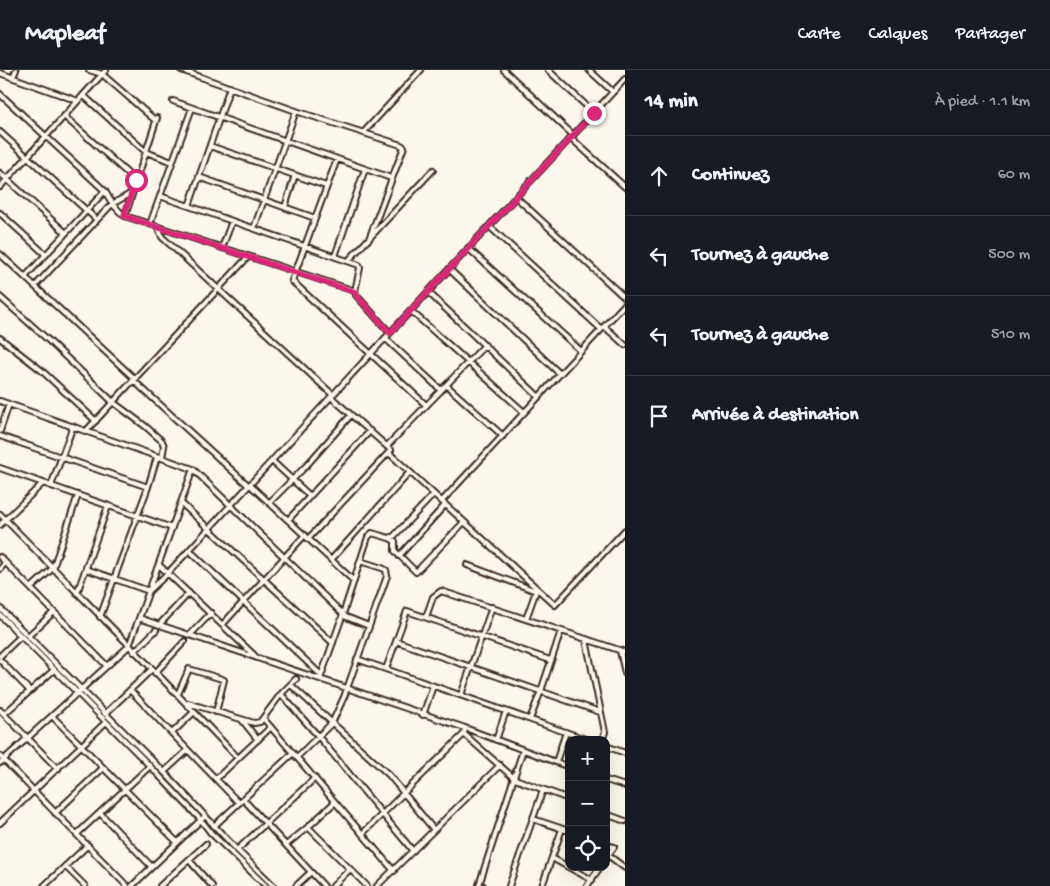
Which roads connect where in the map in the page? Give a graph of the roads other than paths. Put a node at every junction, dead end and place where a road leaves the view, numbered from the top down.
1 (16, 70) edge
2 (89, 70) edge
3 (106, 70) edge
4 (182, 70) edge
5 (421, 70) edge
6 (504, 70) edge
7 (548, 70) edge
8 (589, 70) edge
9 (0, 73) edge
10 (102, 74) junction
11 (13, 78) junction
12 (625, 79) edge
13 (230, 87) junction
14 (613, 92) junction
15 (0, 94) edge
16 (83, 95) junction
17 (78, 100) junction
18 (173, 101) dead end
19 (192, 108) junction
20 (296, 111) junction
21 (594, 113) junction
22 (64, 116) junction
23 (220, 117) junction
24 (0, 132) edge
25 (364, 132) junction
26 (46, 136) junction
27 (572, 136) junction
28 (285, 140) junction
29 (210, 146) junction
30 (146, 152) junction
31 (28, 156) junction
32 (337, 159) junction
33 (172, 162) junction
34 (276, 169) junction
35 (365, 169) junction
36 (433, 170) dead end
37 (0, 173) edge
38 (295, 176) junction
39 (199, 177) junction
40 (391, 178) junction
41 (7, 179) junction
42 (136, 180) junction
43 (326, 186) junction
44 (0, 187) edge
45 (625, 187) edge
46 (105, 191) junction
47 (132, 193) junction
48 (160, 196) junction
49 (516, 197) junction
50 (265, 200) junction
51 (112, 204) junction
52 (189, 206) junction
53 (285, 207) junction
54 (86, 211) junction
55 (0, 213) edge
56 (124, 216) junction
57 (315, 218) junction
58 (96, 219) junction
59 (232, 221) junction
60 (150, 224) junction
61 (489, 226) junction
62 (158, 227) junction
63 (254, 228) junction
64 (66, 233) junction
65 (369, 239) junction
66 (305, 246) junction
67 (222, 248) junction
68 (468, 248) junction
69 (0, 254) edge
70 (46, 255) junction
71 (335, 256) junction
72 (248, 257) junction
73 (348, 261) junction
74 (449, 270) junction
75 (295, 272) junction
76 (25, 277) junction
77 (35, 286) junction
78 (217, 290) junction
79 (355, 292) junction
80 (428, 292) junction
81 (0, 297) edge
82 (625, 298) edge
83 (625, 304) edge
84 (411, 311) junction
85 (603, 328) junction
86 (390, 333) junction
87 (0, 338) edge
88 (386, 338) junction
89 (485, 345) junction
90 (625, 345) edge
91 (581, 352) junction
92 (371, 354) junction
93 (469, 363) junction
94 (560, 374) junction
95 (134, 379) junction
96 (446, 385) junction
97 (441, 390) junction
98 (332, 396) junction
99 (539, 396) junction
100 (0, 401) edge
101 (113, 402) junction
102 (9, 404) junction
103 (426, 405) junction
104 (524, 412) junction
105 (351, 415) junction
106 (96, 421) junction
107 (73, 426) junction
108 (86, 431) junction
109 (0, 432) edge
110 (370, 432) junction
111 (0, 436) edge
112 (503, 436) junction
113 (387, 446) junction
114 (388, 453) junction
115 (62, 457) junction
116 (160, 457) junction
117 (272, 461) junction
118 (0, 468) edge
119 (193, 469) junction
120 (410, 472) junction
121 (291, 479) junction
122 (44, 483) junction
123 (249, 485) junction
124 (51, 486) junction
125 (148, 487) junction
126 (434, 494) junction
127 (78, 495) junction
128 (310, 496) junction
129 (269, 503) junction
130 (444, 503) junction
131 (181, 504) junction
132 (231, 505) junction
133 (108, 506) junction
134 (0, 514) edge
135 (138, 516) junction
136 (6, 520) junction
137 (288, 520) junction
138 (464, 522) junction
139 (0, 525) edge
140 (172, 528) junction
141 (209, 529) junction
142 (625, 530) edge
143 (306, 537) junction
144 (389, 538) junction
145 (189, 550) junction
146 (399, 556) junction
147 (0, 557) edge
148 (284, 558) junction
149 (331, 560) junction
150 (360, 561) junction
151 (6, 563) junction
152 (159, 565) junction
153 (467, 566) dead end
154 (0, 568) edge
155 (53, 568) junction
156 (86, 569) junction
157 (168, 573) junction
158 (115, 579) junction
159 (264, 580) junction
160 (354, 581) junction
161 (31, 588) junction
162 (149, 591) junction
163 (189, 592) junction
164 (78, 593) junction
165 (244, 602) junction
166 (492, 607) junction
167 (0, 608) edge
168 (54, 612) junction
169 (211, 613) junction
170 (343, 614) junction
171 (0, 615) edge
172 (100, 617) junction
173 (426, 617) junction
174 (139, 618) junction
175 (526, 619) junction
176 (223, 624) junction
177 (159, 625) junction
178 (369, 626) junction
179 (156, 630) dead end
180 (561, 631) junction
181 (190, 635) junction
182 (21, 636) junction
183 (28, 636) junction
184 (482, 636) junction
185 (586, 640) junction
186 (185, 641) dead end
187 (396, 641) junction
188 (332, 643) junction
189 (129, 646) junction
190 (623, 651) edge
191 (134, 652) junction
192 (0, 656) edge
193 (257, 657) junction
194 (357, 659) junction
195 (0, 660) edge
196 (550, 660) junction
197 (107, 666) junction
198 (471, 667) junction
199 (152, 669) junction
200 (386, 669) junction
201 (54, 670) junction
202 (156, 673) junction
203 (625, 673) edge
204 (320, 677) junction
205 (296, 679) dead end
206 (291, 685) junction
207 (433, 686) junction
208 (346, 689) junction
209 (130, 690) junction
210 (30, 691) junction
211 (79, 691) junction
212 (541, 691) junction
213 (178, 694) junction
214 (281, 694) junction
215 (461, 695) junction
216 (186, 702) junction
217 (0, 710) edge
218 (506, 711) junction
219 (194, 712) junction
220 (216, 712) junction
221 (600, 712) junction
222 (4, 714) junction
223 (105, 714) junction
224 (423, 715) junction
225 (52, 716) junction
226 (263, 718) junction
227 (242, 719) junction
228 (530, 719) junction
229 (106, 722) junction
230 (332, 723) junction
231 (271, 727) junction
232 (465, 728) junction
233 (566, 732) junction
234 (172, 733) junction
235 (464, 734) junction
236 (318, 736) junction
237 (577, 736) edge
238 (604, 736) edge
239 (28, 738) junction
240 (258, 740) junction
241 (496, 740) junction
242 (82, 746) junction
243 (610, 747) edge
244 (188, 750) junction
245 (523, 750) junction
246 (625, 753) edge
247 (295, 755) junction
248 (238, 758) junction
249 (1, 759) edge
250 (556, 762) junction
251 (500, 765) junction
252 (565, 765) edge
253 (150, 766) junction
254 (103, 768) junction
255 (58, 769) junction
256 (164, 772) junction
257 (314, 778) junction
258 (216, 779) junction
259 (515, 779) junction
260 (609, 781) edge
261 (625, 786) edge
262 (125, 789) junction
263 (543, 790) junction
264 (34, 791) junction
265 (403, 793) junction
266 (565, 798) edge
267 (243, 799) junction
268 (335, 802) junction
269 (239, 803) junction
270 (56, 813) junction
271 (100, 813) junction
272 (382, 814) junction
273 (610, 815) edge
274 (203, 818) junction
275 (533, 819) junction
276 (625, 821) edge
277 (0, 823) edge
278 (266, 823) junction
279 (214, 826) junction
280 (308, 827) junction
281 (562, 829) junction
282 (434, 830) junction
283 (565, 830) edge
284 (77, 834) junction
285 (362, 834) junction
286 (177, 842) junction
287 (206, 844) dead end
288 (88, 845) junction
289 (286, 845) junction
290 (237, 850) junction
291 (413, 852) junction
292 (552, 858) junction
293 (610, 858) edge
294 (188, 860) junction
295 (66, 866) junction
296 (152, 866) junction
297 (625, 868) edge
298 (350, 869) junction
299 (394, 871) junction
300 (598, 871) edge
301 (311, 872) junction
302 (592, 880) junction
303 (166, 881) junction
304 (44, 886) edge
305 (85, 886) edge
306 (127, 886) edge
307 (132, 886) edge
308 (160, 886) edge
309 (171, 886) edge
310 (212, 886) edge
311 (266, 886) edge
312 (274, 886) edge
313 (296, 886) edge
314 (324, 886) edge
315 (333, 886) edge
316 (367, 886) edge
317 (377, 886) edge
318 (483, 886) edge
319 (509, 886) edge
320 (542, 886) edge
321 (587, 886) edge

1 - 11 street
2 - 10 street
3 - 10 street
4 - 13 street
5 - 25 street
6 - 27 street
7 - 21 street
8 - 14 street
9 - 11 street
10 - 16 street
10 - 30 street
11 - 17 street
12 - 14 street
13 - 20 street
13 - 23 street
14 - 21 street
15 - 26 street
16 - 17 street
16 - 30 street
17 - 22 street
18 - 19 street
19 - 23 street
19 - 33 street
20 - 25 street
20 - 28 street
21 - 27 street
22 - 26 street
22 - 42 street
23 - 28 street
23 - 29 street
24 - 31 street
25 - 40 street
26 - 31 street
26 - 46 street
27 - 45 street
27 - 49 street
28 - 32 street
28 - 34 street
29 - 34 street
29 - 39 street
30 - 33 street
30 - 42 street
31 - 41 street
31 - 54 street
32 - 35 street
32 - 43 street
33 - 48 street
34 - 38 street
34 - 50 street
35 - 40 street
35 - 71 street
36 - 65 street
37 - 41 street
38 - 43 street
38 - 53 street
39 - 50 street
39 - 52 street
40 - 65 street
41 - 44 street
41 - 64 street
42 - 47 street
43 - 57 street
46 - 51 street
46 - 54 street
47 - 51 street
47 - 56 street
48 - 52 street
48 - 60 street
49 - 61 street
49 - 82 street
50 - 53 street
50 - 63 street
51 - 56 street
51 - 58 street
52 - 59 street
53 - 57 street
54 - 58 street
54 - 64 street
55 - 70 street
56 - 60 street
57 - 66 street
58 - 77 street
59 - 63 street
59 - 67 street
60 - 62 street
61 - 68 street
61 - 85 street
62 - 67 street
62 - 78 street
63 - 66 street
64 - 70 street
65 - 73 street
66 - 71 street
66 - 75 street
67 - 72 street
68 - 74 street
68 - 91 street
69 - 76 street
70 - 76 street
71 - 73 street
72 - 75 street
72 - 78 street
73 - 79 street
74 - 80 street
74 - 94 street
75 - 79 street
75 - 92 street
76 - 77 street
77 - 95 street
78 - 95 street
78 - 98 street
79 - 86 street
80 - 84 street
80 - 89 street
81 - 101 street
83 - 85 street
84 - 86 street
84 - 93 street
85 - 90 street
85 - 91 street
86 - 88 street
87 - 106 street
88 - 92 street
88 - 97 street
89 - 93 street
89 - 99 street
91 - 94 street
92 - 98 street
92 - 103 street
93 - 96 street
93 - 104 street
94 - 99 street
95 - 101 street
95 - 123 street
96 - 97 street
96 - 112 street
97 - 103 street
98 - 105 street
98 - 117 street
99 - 104 street
100 - 102 street
101 - 106 street
101 - 116 street
102 - 107 street
102 - 109 street
103 - 113 street
104 - 112 street
105 - 110 street
105 - 121 street
106 - 108 street
107 - 108 street
107 - 115 street
108 - 116 street
110 - 113 street
110 - 128 street
111 - 115 street
112 - 130 street
113 - 114 street
114 - 120 street
114 - 143 street
115 - 124 street
115 - 125 street
116 - 119 street
116 - 125 street
117 - 121 street
117 - 123 street
118 - 122 street
119 - 131 street
119 - 132 street
120 - 126 street
120 - 149 street
121 - 128 street
121 - 129 street
122 - 124 street
122 - 136 street
123 - 129 street
123 - 132 street
124 - 127 street
125 - 135 street
126 - 130 street
126 - 144 street
127 - 133 street
127 - 155 street
128 - 137 street
129 - 137 street
130 - 138 street
130 - 146 street
131 - 140 street
131 - 141 street
132 - 141 street
132 - 148 street
133 - 135 street
133 - 156 street
134 - 136 street
135 - 140 street
135 - 158 street
136 - 139 street
136 - 155 street
137 - 143 street
138 - 142 street
138 - 146 street
140 - 152 street
141 - 145 street
141 - 159 street
143 - 148 street
143 - 149 street
144 - 146 street
144 - 150 street
145 - 157 street
145 - 165 street
147 - 151 street
148 - 159 street
148 - 170 street
149 - 160 street
150 - 160 street
150 - 178 street
151 - 154 street
151 - 161 street
152 - 157 street
152 - 162 street
153 - 175 street
155 - 161 street
155 - 164 street
156 - 158 street
156 - 164 street
157 - 162 street
157 - 163 street
158 - 162 street
158 - 172 street
159 - 165 street
159 - 188 street
160 - 170 street
161 - 168 street
162 - 174 street
163 - 169 street
163 - 177 street
164 - 172 street
165 - 176 street
165 - 204 street
166 - 173 street
166 - 175 street
166 - 184 street
167 - 183 street
168 - 183 street
168 - 197 street
169 - 176 street
169 - 181 street
170 - 178 street
170 - 188 street
171 - 182 street
172 - 189 street
173 - 184 street
173 - 187 street
174 - 177 street
174 - 189 street
175 - 180 street
176 - 193 street
177 - 181 street
178 - 194 street
179 - 191 street
180 - 185 street
180 - 196 street
181 - 193 street
182 - 192 street
182 - 201 street
183 - 211 street
184 - 196 street
184 - 198 street
185 - 190 street
185 - 221 street
186 - 202 street
187 - 198 street
187 - 200 street
188 - 204 street
189 - 191 street
189 - 197 street
190 - 203 street
191 - 199 street
193 - 204 street
194 - 200 street
194 - 208 street
195 - 210 street
196 - 212 street
197 - 211 street
198 - 212 street
198 - 215 street
199 - 202 street
199 - 209 street
200 - 207 street
201 - 210 street
201 - 211 street
202 - 213 street
204 - 208 street
205 - 206 street
206 - 214 street
206 - 230 street
207 - 215 street
207 - 224 street
208 - 224 street
208 - 230 street
209 - 223 street
209 - 234 street
210 - 222 street
211 - 223 street
211 - 225 street
211 - 229 street
212 - 221 street
212 - 228 street
213 - 216 street
213 - 220 street
214 - 226 street
214 - 236 street
215 - 218 street
216 - 219 street
216 - 220 street
217 - 222 street
218 - 228 street
218 - 241 street
219 - 234 street
219 - 248 street
220 - 227 street
221 - 238 street
222 - 239 street
223 - 256 street
224 - 232 street
225 - 239 street
225 - 242 street
226 - 227 street
226 - 231 street
227 - 240 street
228 - 233 street
229 - 242 street
229 - 253 street
230 - 236 street
230 - 265 street
231 - 240 street
231 - 247 street
232 - 235 street
232 - 241 street
233 - 237 street
233 - 250 street
234 - 244 street
235 - 251 street
235 - 265 street
236 - 247 street
236 - 272 street
239 - 249 street
239 - 255 street
240 - 248 street
241 - 245 street
242 - 254 street
242 - 255 street
243 - 246 street
244 - 256 street
244 - 258 street
245 - 250 street
245 - 259 street
247 - 257 street
247 - 267 street
248 - 258 street
249 - 264 street
250 - 252 street
251 - 259 street
251 - 282 street
253 - 262 street
253 - 274 street
254 - 262 street
254 - 270 street
255 - 264 street
256 - 274 street
257 - 268 street
257 - 278 street
258 - 269 street
259 - 263 street
259 - 318 street
260 - 261 street
262 - 271 street
262 - 286 street
263 - 266 street
263 - 275 street
264 - 270 street
264 - 277 street
265 - 272 street
265 - 282 street
267 - 269 street
267 - 278 street
268 - 280 street
268 - 285 street
269 - 279 street
270 - 284 street
271 - 284 street
271 - 296 street
272 - 285 street
272 - 291 street
273 - 276 street
274 - 279 street
274 - 286 street
274 - 311 street
275 - 281 street
275 - 319 street
278 - 289 street
278 - 290 street
279 - 290 street
280 - 289 street
280 - 298 street
281 - 283 street
281 - 292 street
282 - 291 street
284 - 288 street
285 - 299 street
286 - 296 street
287 - 294 street
288 - 295 street
288 - 306 street
289 - 301 street
290 - 312 street
291 - 299 street
292 - 302 street
292 - 320 street
293 - 297 street
294 - 303 street
294 - 310 street
295 - 304 street
295 - 305 street
296 - 307 street
298 - 315 street
298 - 316 street
299 - 317 street
300 - 302 street
301 - 313 street
301 - 314 street
302 - 321 street
303 - 308 street
303 - 309 street

